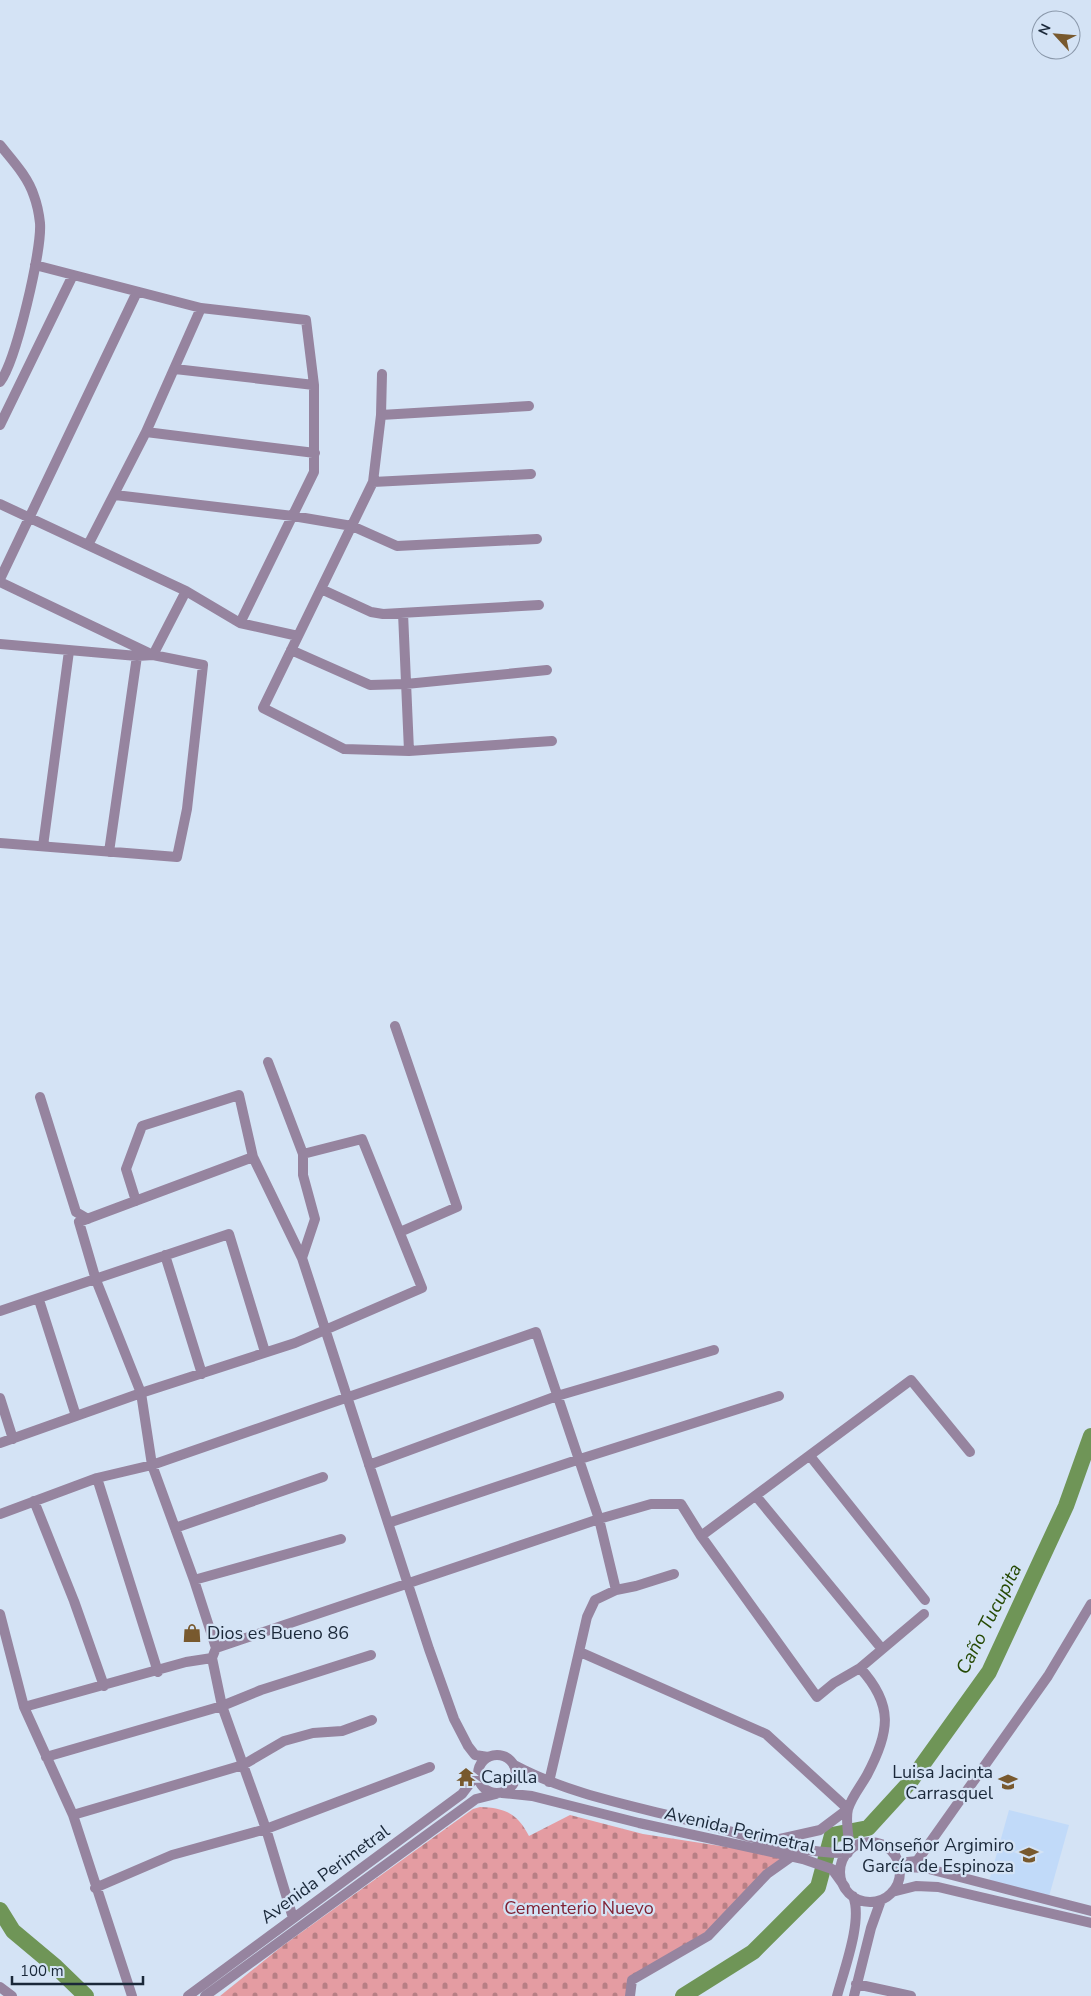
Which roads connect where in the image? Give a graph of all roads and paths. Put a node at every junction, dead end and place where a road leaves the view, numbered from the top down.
1 (0, 145) edge
2 (35, 265) junction
3 (73, 275) junction
4 (137, 292) junction
5 (201, 308) junction
6 (174, 369) junction
7 (382, 374) dead end
8 (0, 382) edge
9 (314, 385) junction
10 (529, 406) dead end
11 (381, 415) junction
12 (0, 425) edge
13 (146, 432) junction
14 (315, 454) junction
15 (531, 474) dead end
16 (373, 482) junction
17 (115, 495) junction
18 (0, 504) edge
19 (292, 516) junction
20 (29, 519) junction
21 (352, 526) junction
22 (537, 539) dead end
23 (88, 546) junction
24 (0, 581) edge
25 (322, 589) junction
26 (186, 591) junction
27 (540, 605) dead end
28 (403, 614) junction
29 (240, 623) junction
30 (298, 636) junction
31 (0, 644) edge
32 (291, 650) junction
33 (69, 651) junction
34 (153, 655) junction
35 (137, 656) junction
36 (547, 670) dead end
37 (406, 684) junction
38 (552, 741) dead end
39 (409, 751) junction
40 (0, 842) edge
41 (43, 846) junction
42 (109, 852) junction
43 (395, 1026) dead end
44 (268, 1062) dead end
45 (40, 1097) dead end
46 (303, 1154) junction
47 (253, 1157) junction
48 (136, 1201) junction
49 (88, 1219) junction
50 (400, 1232) junction
51 (165, 1255) junction
52 (302, 1258) junction
53 (96, 1280) junction
54 (39, 1300) junction
55 (0, 1312) edge
56 (324, 1330) junction
57 (714, 1350) dead end
58 (265, 1352) junction
59 (202, 1374) junction
60 (141, 1393) junction
61 (557, 1396) junction
62 (779, 1396) dead end
63 (0, 1398) edge
64 (346, 1398) junction
65 (76, 1416) junction
66 (13, 1439) junction
67 (0, 1443) edge
68 (970, 1452) dead end
69 (810, 1456) junction
70 (577, 1460) junction
71 (152, 1465) junction
72 (369, 1465) junction
73 (322, 1477) dead end
74 (97, 1478) junction
75 (756, 1496) junction
76 (34, 1501) junction
77 (0, 1514) edge
78 (599, 1519) junction
79 (388, 1523) junction
80 (175, 1528) junction
81 (701, 1536) junction
82 (341, 1539) dead end
83 (674, 1574) dead end
84 (194, 1580) junction
85 (408, 1584) junction
86 (616, 1590) junction
87 (925, 1600) dead end
88 (1091, 1604) edge
89 (0, 1614) edge
90 (924, 1614) dead end
91 (882, 1649) junction
92 (580, 1652) junction
93 (214, 1653) junction
94 (371, 1655) dead end
95 (860, 1668) junction
96 (158, 1672) junction
97 (104, 1686) junction
98 (222, 1706) junction
99 (24, 1707) junction
100 (372, 1720) dead end
101 (46, 1757) junction
102 (488, 1757) junction
103 (243, 1765) junction
104 (514, 1765) junction
105 (430, 1767) dead end
106 (477, 1774) junction
107 (549, 1782) junction
108 (499, 1793) junction
109 (848, 1809) junction
110 (73, 1815) junction
111 (266, 1828) junction
112 (771, 1841) junction
113 (849, 1852) junction
114 (791, 1857) junction
115 (899, 1865) junction
116 (845, 1887) junction
117 (95, 1888) junction
118 (892, 1892) junction
119 (852, 1896) junction
120 (881, 1900) junction
121 (1091, 1911) edge
122 (293, 1918) junction
123 (1091, 1923) edge
124 (856, 1984) junction
125 (0, 1987) edge
126 (12, 1996) edge
127 (132, 1996) edge
128 (188, 1996) edge
129 (205, 1996) edge
130 (630, 1996) edge
131 (837, 1996) edge
132 (854, 1996) edge
133 (911, 1996) edge

1 - 2 street
2 - 3 street
2 - 8 street
3 - 4 street
3 - 12 street
4 - 5 street
4 - 20 street
5 - 6 street
5 - 9 street
6 - 9 street
6 - 13 street
7 - 11 street
9 - 14 street
10 - 11 street
11 - 16 street
13 - 14 street
13 - 17 street
14 - 19 street
15 - 16 street
16 - 21 street
17 - 19 street
17 - 23 street
18 - 20 street
19 - 21 street
19 - 29 street
20 - 23 street
20 - 24 street
21 - 22 street
21 - 25 street
23 - 26 street
24 - 34 street
25 - 28 street
25 - 30 street
26 - 29 street
26 - 34 street
27 - 28 street
28 - 37 street
29 - 30 street
30 - 32 street
31 - 33 street
32 - 37 street
32 - 39 street
33 - 35 street
33 - 41 street
34 - 35 street
34 - 42 street
35 - 42 street
36 - 37 street
37 - 39 street
38 - 39 street
40 - 41 street
41 - 42 street
43 - 50 street
44 - 46 street
45 - 49 street
46 - 50 street
46 - 52 street
47 - 48 street
47 - 48 street
47 - 52 street
48 - 49 street
49 - 53 street
50 - 56 street
51 - 53 street
51 - 58 street
51 - 59 street
52 - 56 street
53 - 54 street
53 - 60 street
54 - 55 street
54 - 65 street
56 - 58 street
56 - 64 street
57 - 61 street
58 - 59 street
59 - 60 street
60 - 65 street
60 - 71 street
61 - 64 street
61 - 70 street
61 - 72 street
62 - 70 street
63 - 66 street
64 - 71 street
64 - 72 street
65 - 66 street
66 - 67 street
68 - 69 street
69 - 75 street
69 - 87 street
70 - 78 street
70 - 79 street
71 - 74 street
71 - 80 street
72 - 79 street
73 - 80 street
74 - 76 street
74 - 96 street
75 - 81 street
75 - 91 street
76 - 77 street
76 - 97 street
78 - 81 street
78 - 85 street
78 - 86 street
79 - 85 street
80 - 84 street
81 - 95 street
82 - 84 street
83 - 86 street
84 - 93 street
85 - 93 street
85 - 102 street
86 - 92 street
88 - 115 street
89 - 99 street
90 - 91 street
91 - 95 street
92 - 107 street
92 - 109 street
93 - 96 street
93 - 98 street
94 - 98 street
95 - 109 street
96 - 97 street
97 - 99 street
98 - 101 street
98 - 103 street
99 - 101 street
100 - 103 street
101 - 110 street
102 - 104 street
102 - 106 street
103 - 110 street
103 - 111 street
104 - 107 street, Avenida Perimetral
104 - 108 street
105 - 111 street
106 - 108 street
106 - 122 street, Avenida Perimetral
107 - 112 street, Avenida Perimetral
108 - 114 street, Avenida Perimetral
108 - 129 street, Avenida Perimetral
109 - 112 street
109 - 113 street
110 - 117 street
111 - 117 street
111 - 122 street
112 - 113 street, Avenida Perimetral
113 - 115 street
113 - 116 street
114 - 116 street, Avenida Perimetral
114 - 130 street
115 - 118 street
115 - 121 street
116 - 119 street
117 - 127 street
118 - 120 street
118 - 123 street
119 - 120 street
119 - 131 street
120 - 124 street
122 - 128 street, Avenida Perimetral
124 - 132 street
124 - 133 street
125 - 126 street

